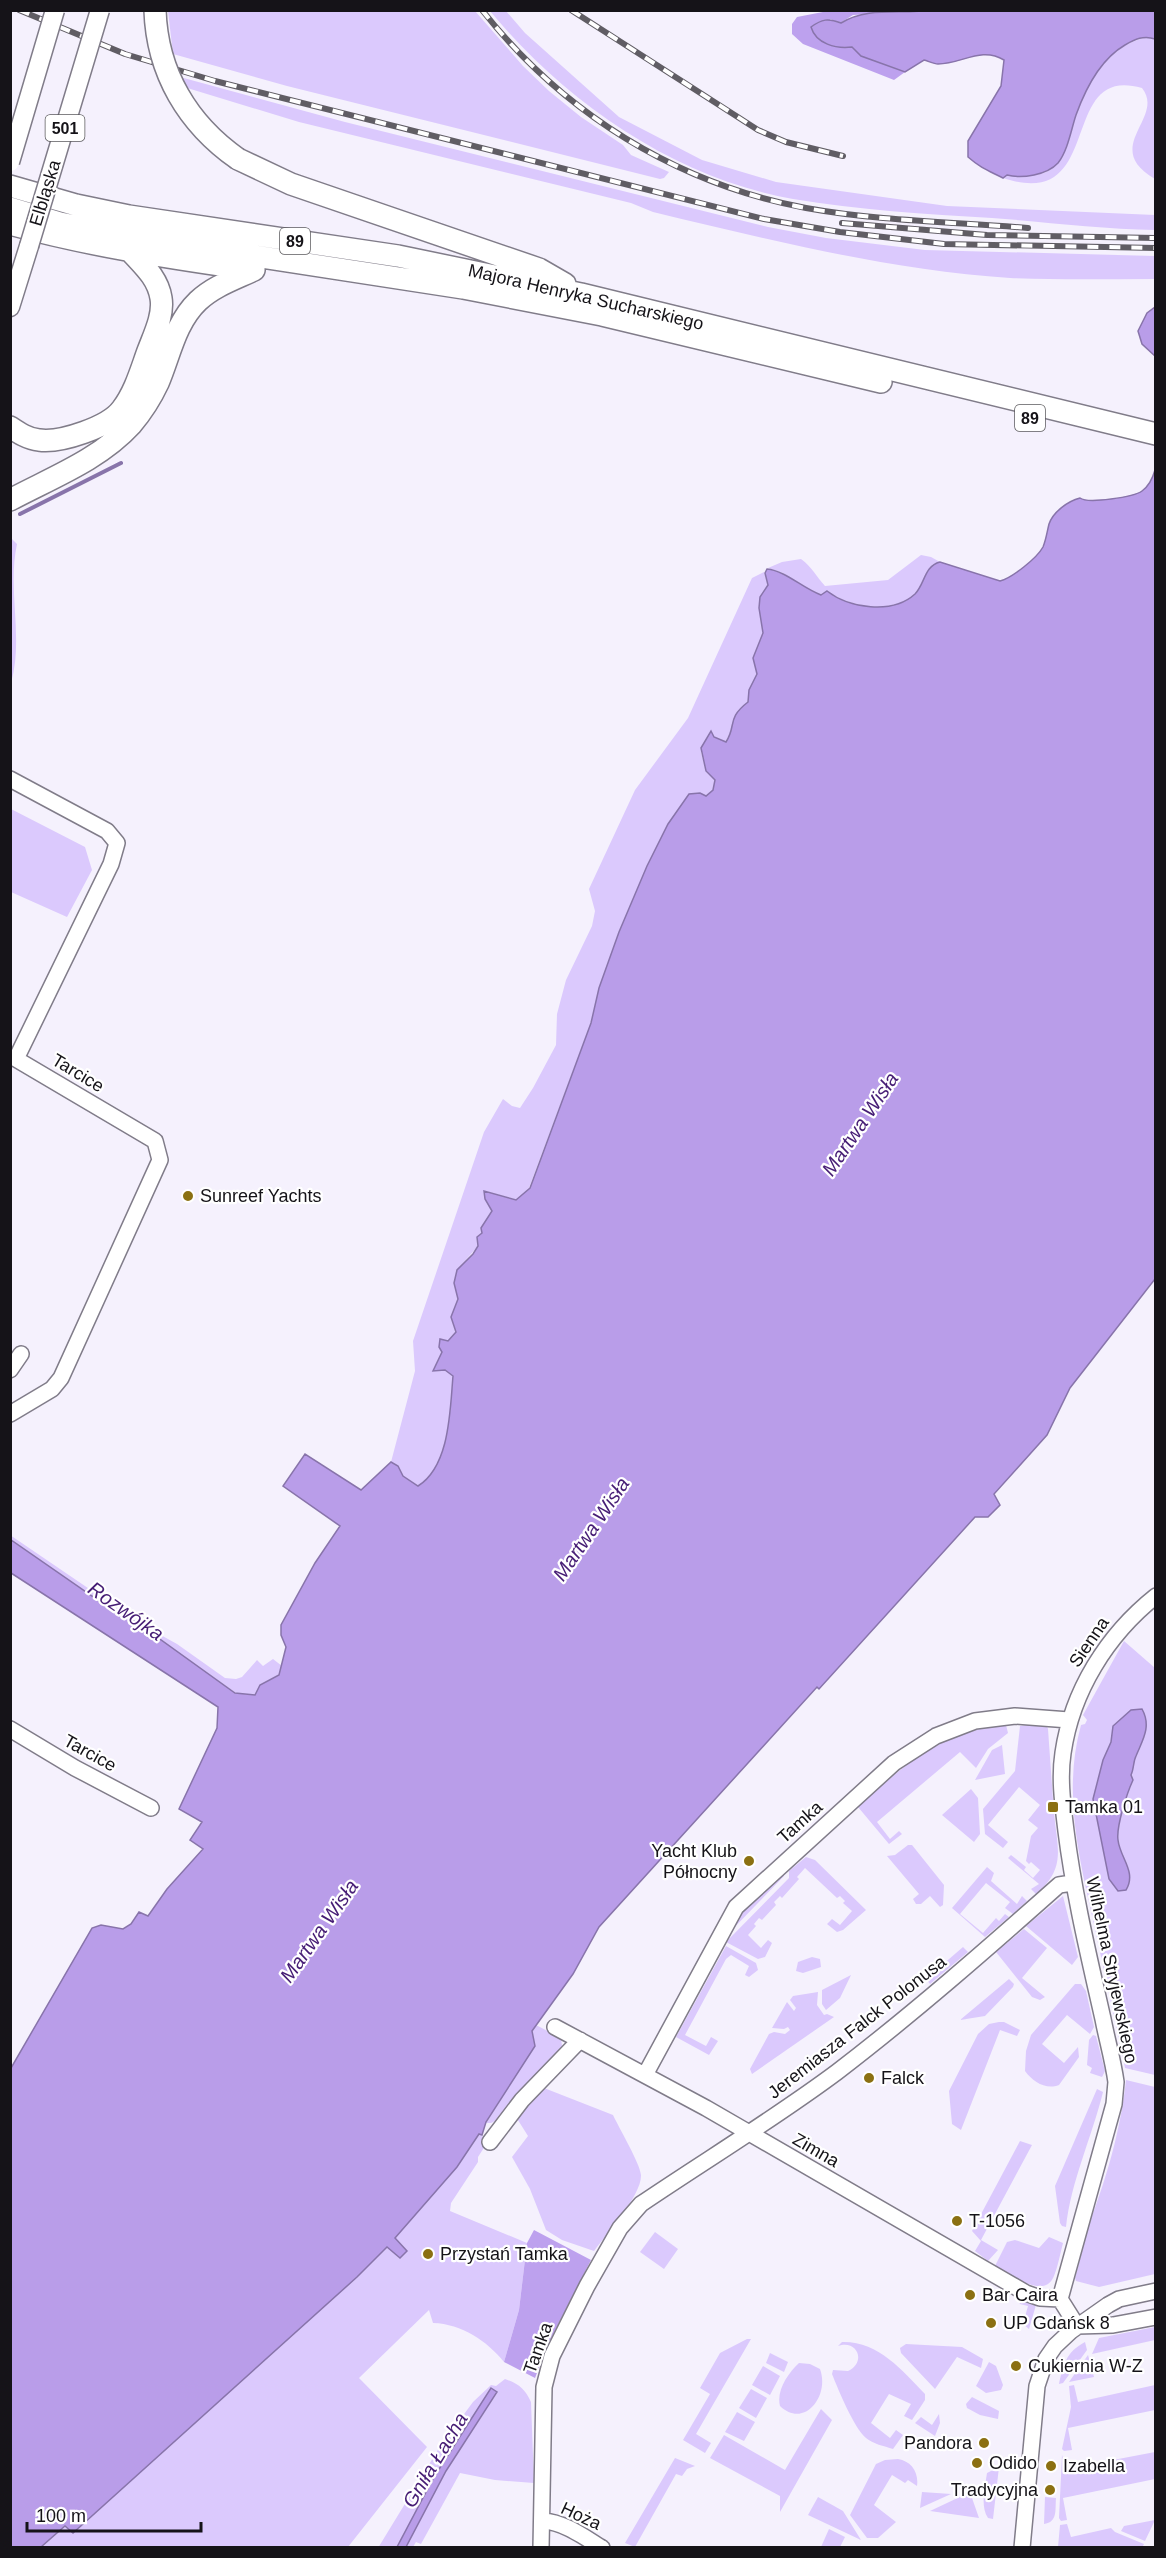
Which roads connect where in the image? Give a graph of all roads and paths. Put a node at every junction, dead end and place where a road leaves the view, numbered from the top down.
1 (55, 10) edge
2 (100, 10) edge
3 (155, 10) edge
4 (10, 162) edge
5 (10, 186) edge
6 (10, 208) edge
7 (10, 224) edge
8 (132, 253) junction
9 (254, 270) junction
10 (463, 288) junction
11 (581, 294) junction
12 (10, 307) edge
13 (907, 380) junction
14 (10, 427) edge
15 (1155, 434) edge
16 (1155, 449) edge
17 (10, 500) edge
18 (10, 779) edge
19 (21, 1354) dead end
20 (10, 1370) edge
21 (10, 1414) edge
22 (1155, 1596) edge
23 (1070, 1720) junction
24 (10, 1729) edge
25 (151, 1808) dead end
26 (1072, 1882) junction
27 (555, 2027) dead end
28 (579, 2040) junction
29 (645, 2075) junction
30 (748, 2133) junction
31 (490, 2142) dead end
32 (658, 2193) joint
33 (1155, 2291) edge
34 (1060, 2299) junction
35 (1155, 2317) edge
36 (1077, 2326) junction
37 (543, 2521) junction
38 (541, 2547) edge
39 (603, 2547) edge
40 (1022, 2547) edge

1 - 4 main road, 501, bridge
2 - 12 main road, Elbląska / 501, bridge
3 - 11 highway, bridge
5 - 11 highway, Majora Henryka Sucharskiego / 89
6 - 10 highway, Majora Henryka Sucharskiego / 89
7 - 8 highway
8 - 9 highway
8 - 14 highway
9 - 10 highway
9 - 17 highway
10 - 13 highway, Majora Henryka Sucharskiego / 89
11 - 13 highway, Majora Henryka Sucharskiego / 89
13 - 15 highway, Majora Henryka Sucharskiego / 89
13 - 16 highway, Majora Henryka Sucharskiego / 89
18 - 21 street, Tarcice
19 - 20 street
22 - 23 street, Sienna
23 - 26 street, Wilhelma Stryjewskiego
23 - 29 street, Tamka
24 - 25 street, Tarcice
26 - 30 street, Jeremiasza Falck Polonusa
26 - 34 street, Wilhelma Stryjewskiego
27 - 28 street, Zimna
28 - 29 street, Zimna
28 - 31 street
29 - 30 street, Zimna
30 - 32 street, Jeremiasza Falck Polonusa
30 - 34 street, Zimna
32 - 37 street, Tamka
33 - 36 street
34 - 36 street
35 - 36 street
36 - 40 street
37 - 38 street, Tamka
37 - 39 street, Hoża

